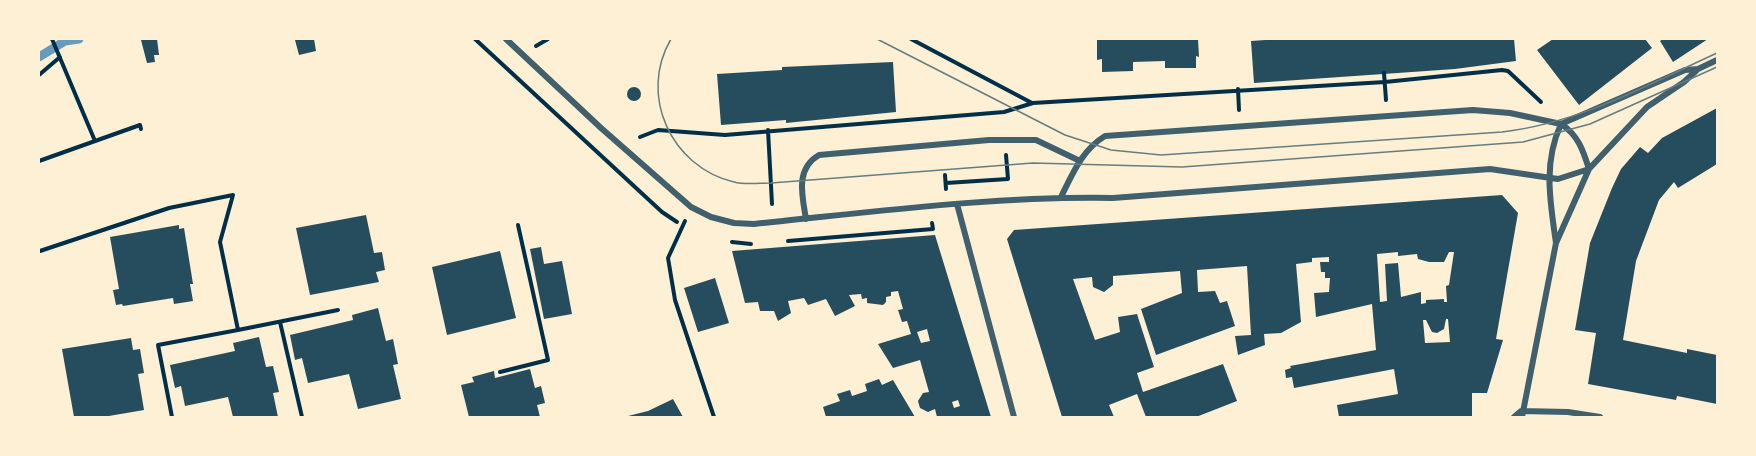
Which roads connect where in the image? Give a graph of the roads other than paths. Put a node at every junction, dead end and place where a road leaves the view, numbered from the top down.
1 (506, 39) edge
2 (1717, 60) edge
3 (1698, 69) junction
4 (1561, 124) junction
5 (1080, 160) junction
6 (1589, 169) junction
7 (1547, 179) junction
8 (1061, 197) junction
9 (957, 204) junction
10 (806, 219) junction
11 (1556, 243) junction
12 (1521, 414) edge
13 (1014, 417) edge
14 (1514, 417) edge
15 (1600, 417) edge

1 - 10 street
2 - 3 street
3 - 4 street
3 - 6 street
4 - 5 street
4 - 6 street
4 - 7 street
5 - 8 street
5 - 10 street
6 - 7 street
6 - 11 street
7 - 8 street
7 - 11 street
8 - 9 street
9 - 10 street
9 - 13 street
11 - 12 street
12 - 14 street
12 - 15 street

